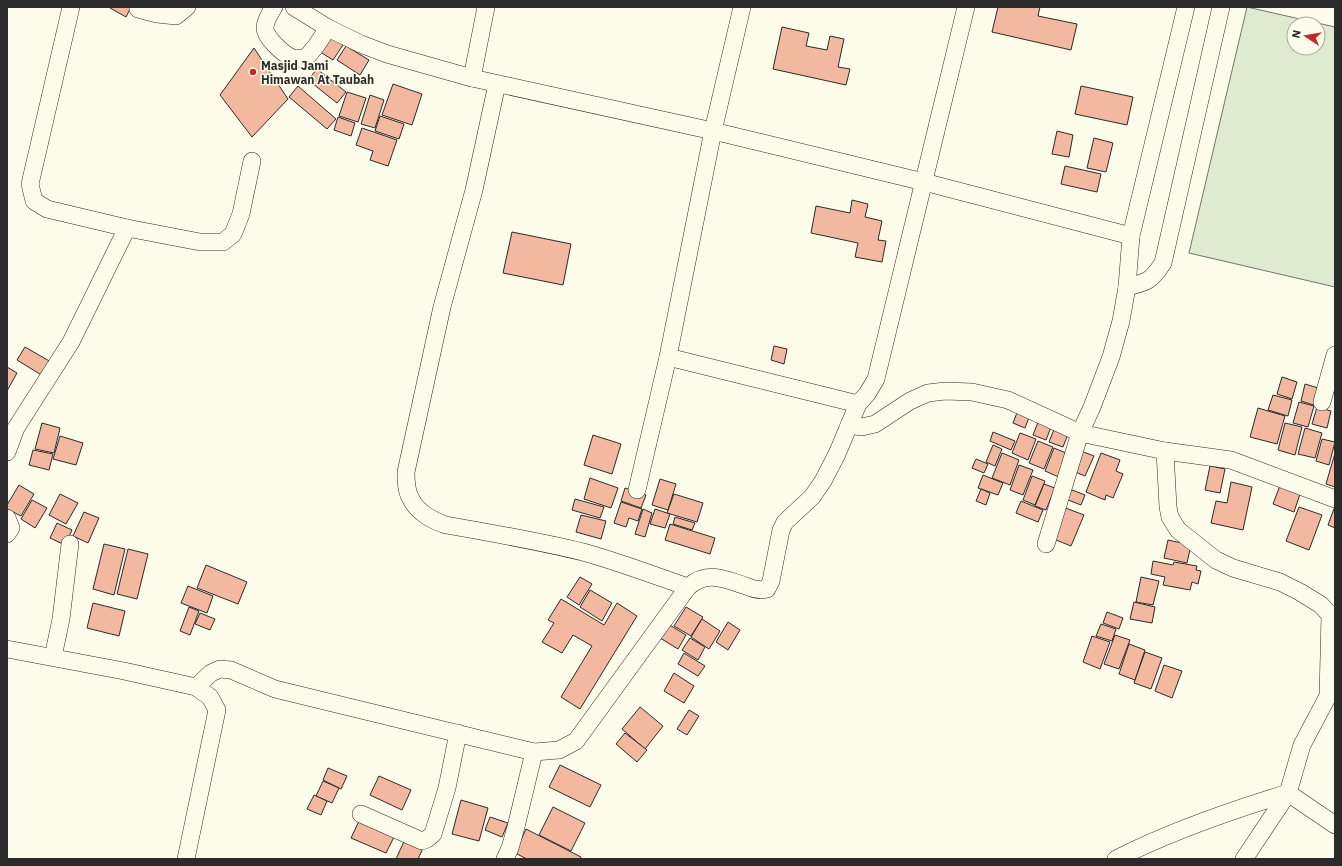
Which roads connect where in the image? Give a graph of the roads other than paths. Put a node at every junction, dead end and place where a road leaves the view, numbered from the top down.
1 (71, 7) edge
2 (187, 7) edge
3 (274, 7) edge
4 (294, 7) edge
5 (486, 7) edge
6 (742, 7) edge
7 (966, 7) edge
8 (1186, 7) edge
9 (1221, 7) edge
10 (138, 9) dead end
11 (328, 28) junction
12 (472, 78) junction
13 (497, 84) junction
14 (713, 131) junction
15 (252, 160) dead end
16 (924, 182) junction
17 (127, 228) junction
18 (1130, 236) junction
19 (1127, 287) junction
20 (1335, 356) edge
21 (668, 357) junction
22 (1322, 402) dead end
23 (858, 404) junction
24 (849, 425) junction
25 (1080, 433) junction
26 (1165, 451) junction
27 (7, 452) edge
28 (637, 490) dead end
29 (1335, 499) edge
30 (7, 518) edge
31 (7, 534) edge
32 (70, 544) dead end
33 (1046, 544) dead end
34 (688, 587) junction
35 (7, 649) edge
36 (53, 657) junction
37 (196, 687) junction
38 (1331, 698) edge
39 (458, 733) junction
40 (534, 752) junction
41 (1288, 793) junction
42 (361, 814) dead end
43 (1335, 825) edge
44 (188, 854) edge
45 (505, 859) edge
46 (1116, 859) edge
47 (1244, 859) edge

1 - 17 street
2 - 10 street
3 - 11 street
4 - 11 street
5 - 12 street
6 - 14 street
7 - 16 street
8 - 18 street
9 - 19 street
11 - 12 street
12 - 13 street
13 - 14 street
13 - 34 street
14 - 16 street
14 - 21 street
15 - 17 street
16 - 18 street
16 - 23 street
17 - 27 street
18 - 19 street
19 - 25 street
20 - 22 street
21 - 23 street
21 - 28 street
23 - 24 street
24 - 25 street
24 - 34 street
25 - 26 street
25 - 33 street
26 - 29 street
26 - 38 street
30 - 31 street
32 - 36 street
34 - 40 street
35 - 36 street
36 - 37 street
37 - 39 street
37 - 44 street
38 - 41 street
39 - 40 street
39 - 42 street
40 - 45 street
41 - 43 street
41 - 46 street
41 - 47 street

